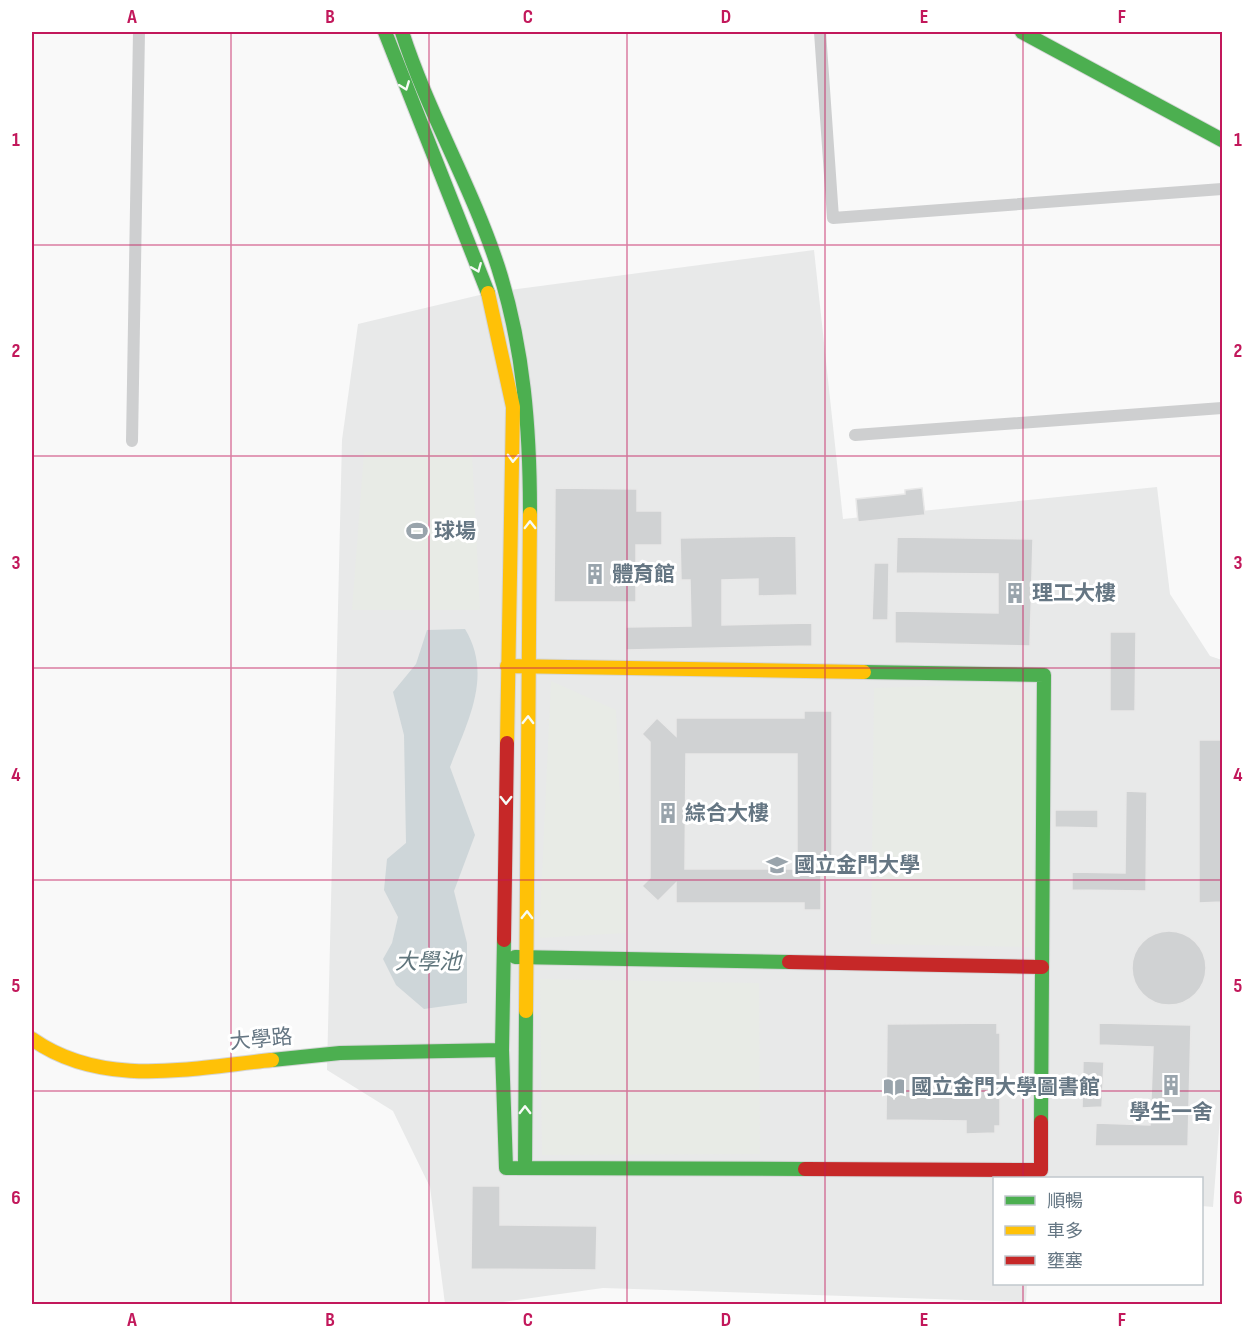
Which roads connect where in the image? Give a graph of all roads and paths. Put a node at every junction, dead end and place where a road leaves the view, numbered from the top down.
1 (139, 32) edge
2 (385, 32) edge
3 (402, 32) edge
4 (820, 32) edge
5 (1022, 32) edge
6 (1222, 140) edge
7 (1222, 189) edge
8 (1222, 408) edge
9 (855, 435) dead end
10 (132, 441) dead end
11 (507, 666) junction
12 (529, 667) junction
13 (504, 957) junction
14 (526, 957) junction
15 (1042, 967) junction
16 (32, 1039) edge
17 (502, 1050) junction
18 (525, 1168) junction

1 - 10 street
2 -> 11 street
12 -> 3 street
4 - 7 street
5 - 6 street
8 - 9 street
11 - 12 street
11 -> 13 street
14 -> 12 street
12 - 15 street
13 - 14 street
13 - 17 street
14 - 15 street
18 -> 14 street
15 - 18 street
16 - 17 street, 大學路
17 - 18 street

